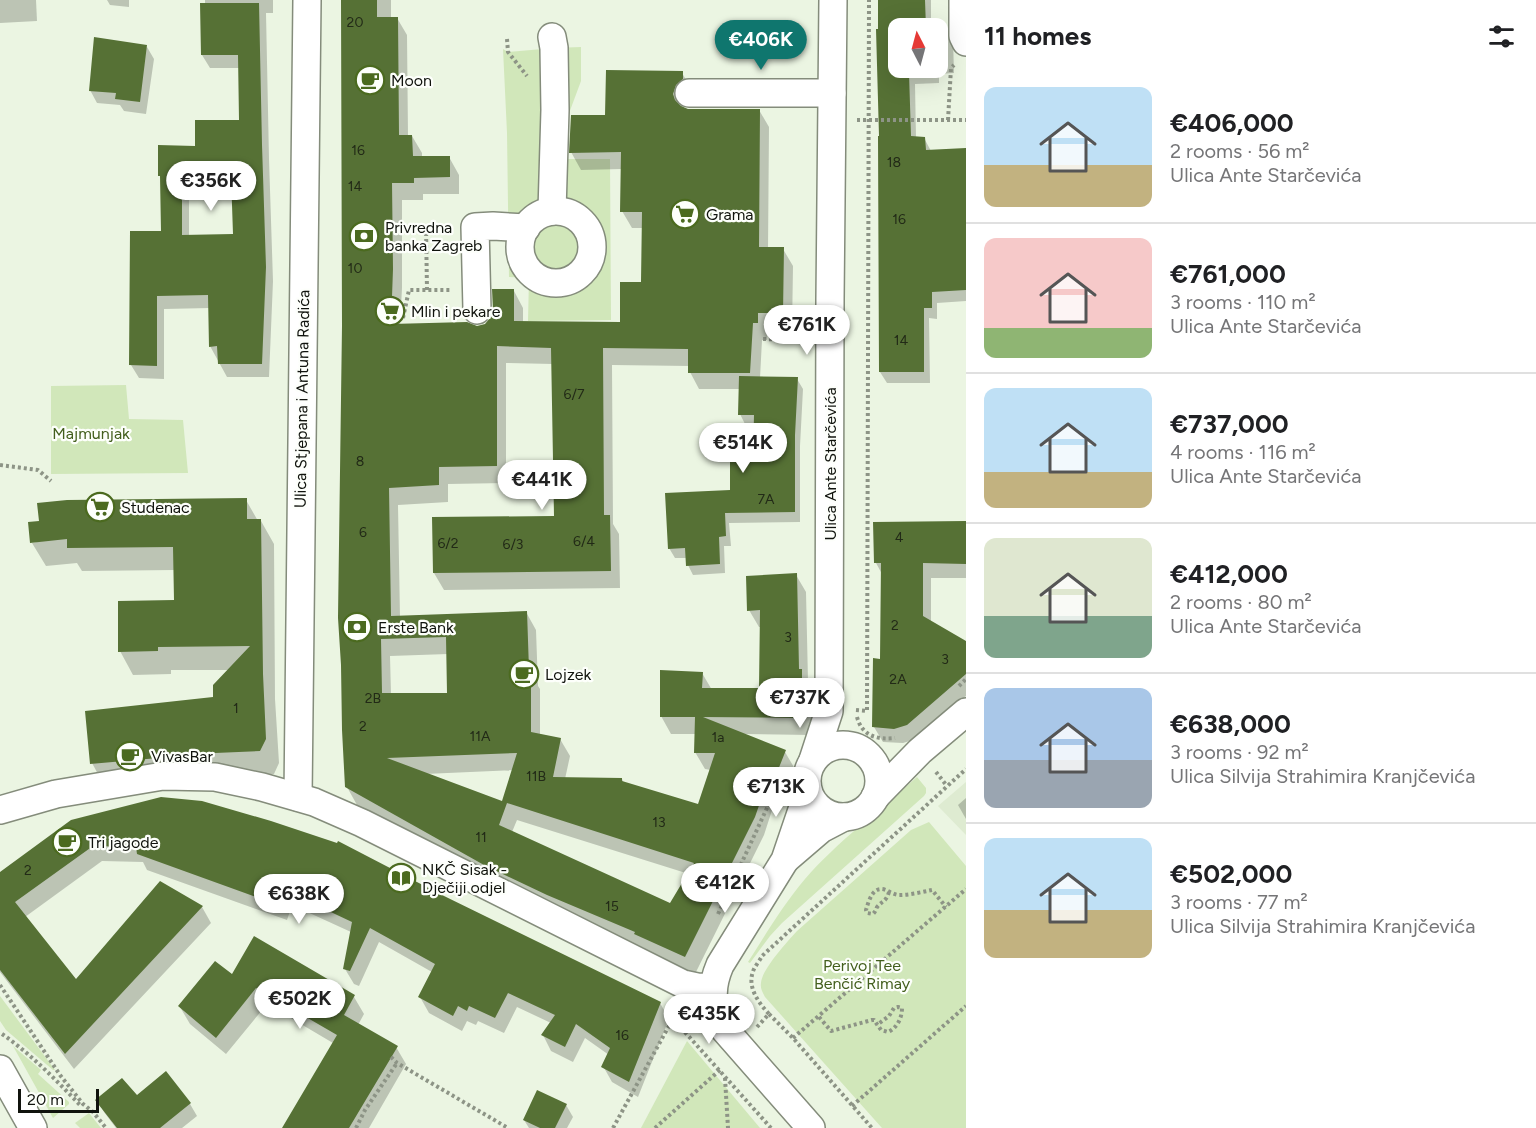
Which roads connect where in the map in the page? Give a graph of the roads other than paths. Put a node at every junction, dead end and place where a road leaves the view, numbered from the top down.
1 (307, 0) edge
2 (833, 0) edge
3 (963, 0) edge
4 (552, 37) dead end
5 (962, 52) edge
6 (689, 93) dead end
7 (832, 93) junction
8 (552, 211) junction
9 (526, 228) junction
10 (476, 299) road end
11 (829, 711) junction
12 (966, 712) edge
13 (860, 749) junction
14 (920, 751) junction
15 (810, 772) junction
16 (875, 796) junction
17 (298, 797) junction
18 (0, 810) edge
19 (844, 817) junction
20 (785, 860) junction
21 (713, 988) junction
22 (0, 1070) edge
23 (799, 1123) edge
24 (33, 1128) edge

1 - 17 street, Ulica Stjepana i Antuna Radića
2 - 7 street, Ulica Ante Starčevića
3 - 5 street
4 - 8 street
6 - 7 street
7 - 11 street, Ulica Ante Starčevića
8 - 9 street
8 - 9 street
9 - 10 street
11 - 13 street, Ulica Ante Starčevića
11 - 15 street, Ulica Ante Starčevića
12 - 14 street
13 - 14 street
13 - 15 street
13 - 16 street
14 - 16 street
15 - 19 street
15 - 20 street, Ulica Ante Starčevića
16 - 19 street
17 - 18 street
17 - 21 street
19 - 20 street, Ulica Ante Starčevića
20 - 21 street, Ulica Ante Starčevića
21 - 23 street
22 - 24 street

